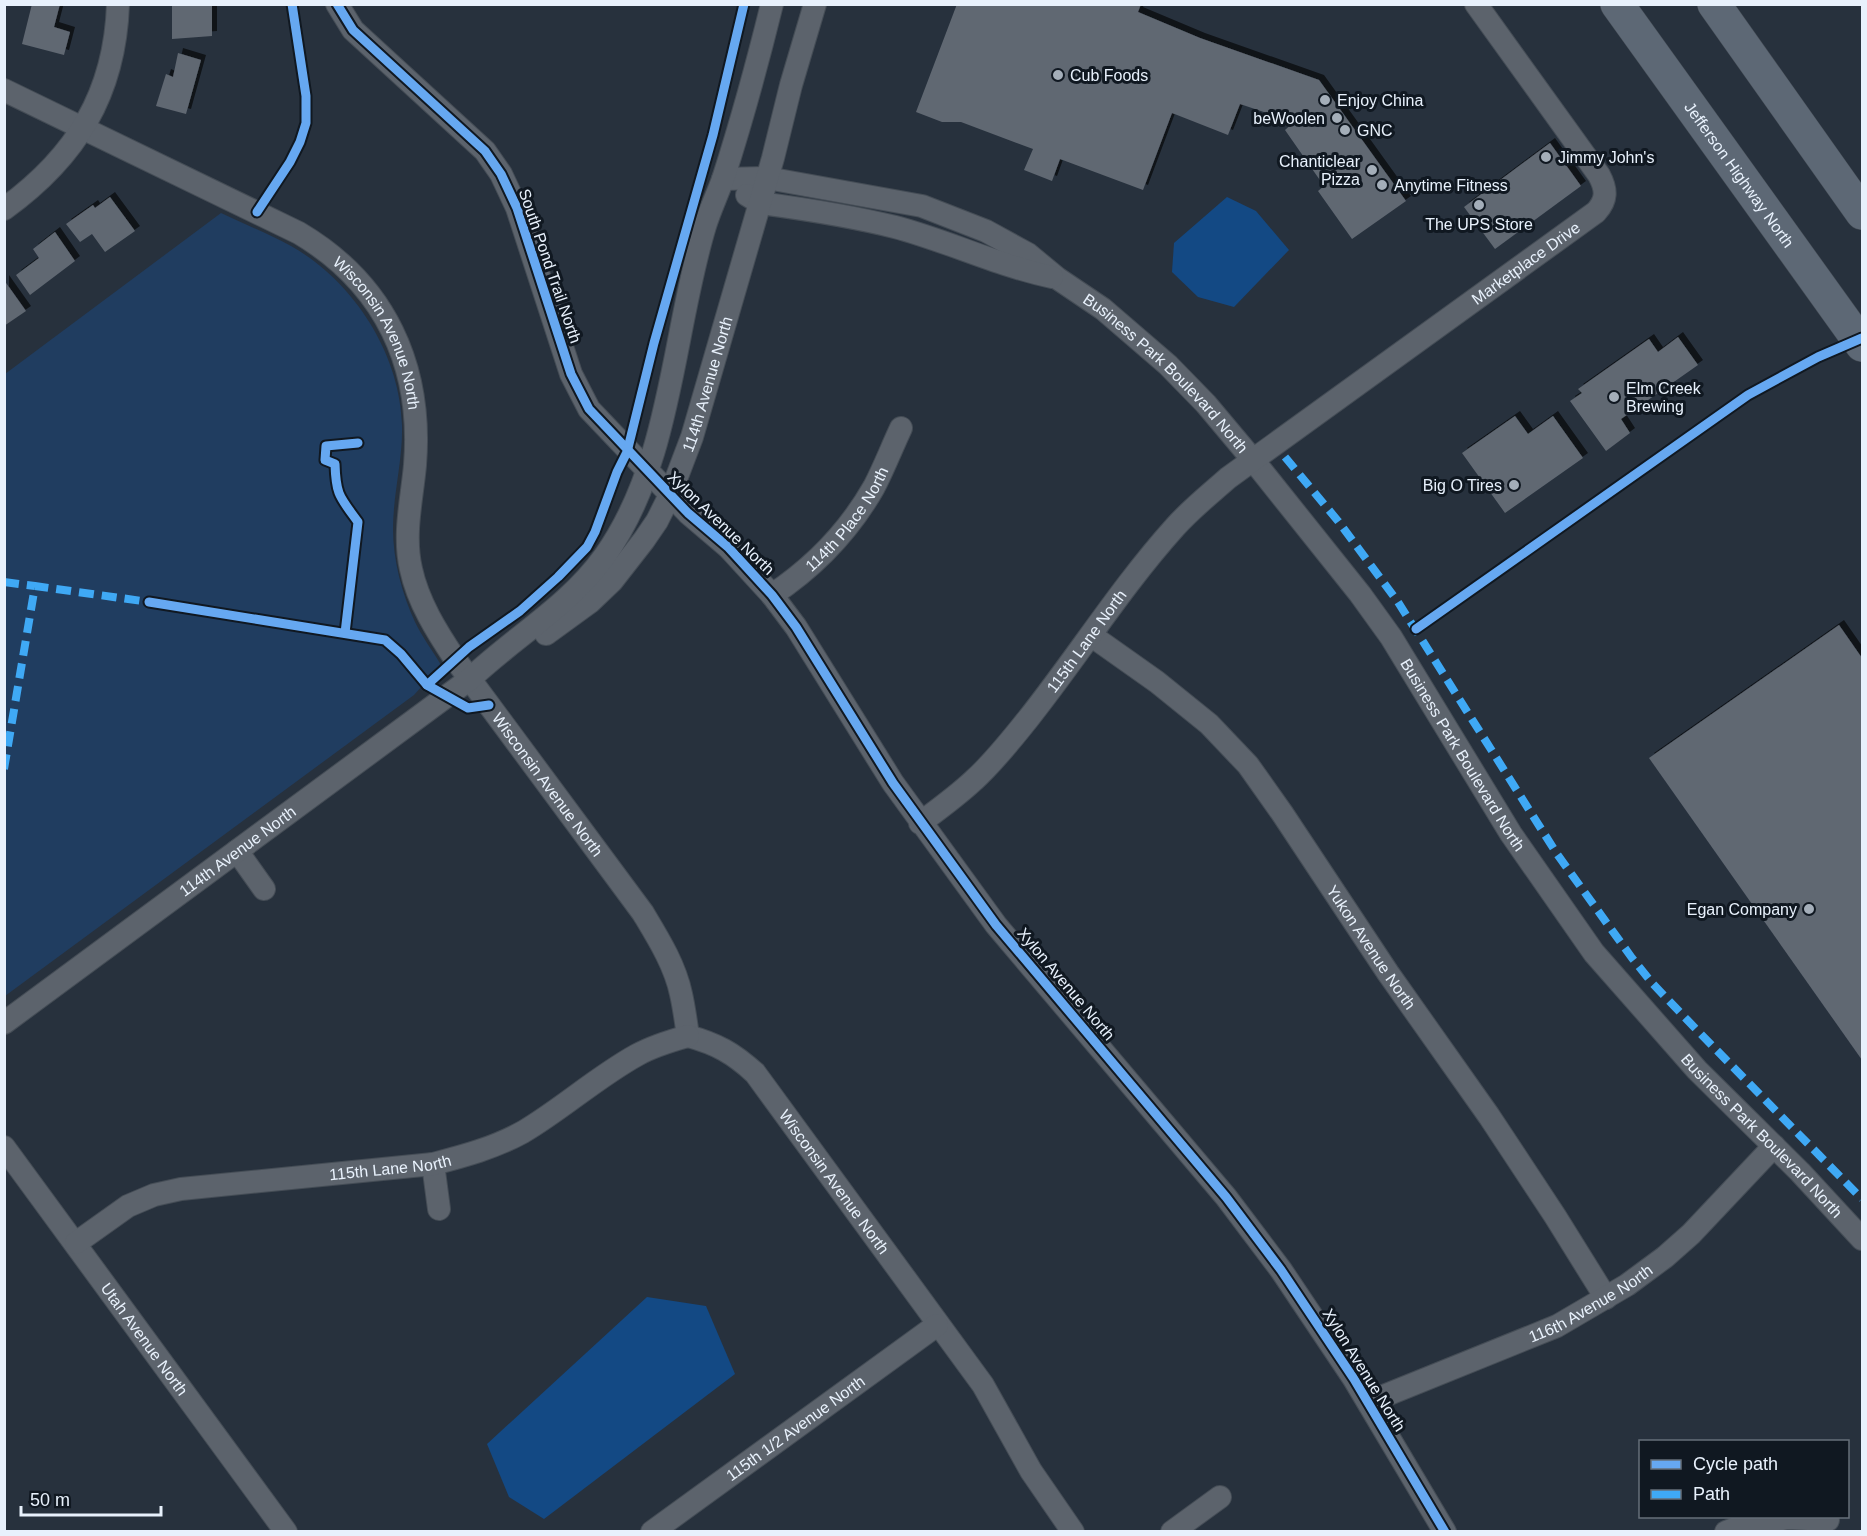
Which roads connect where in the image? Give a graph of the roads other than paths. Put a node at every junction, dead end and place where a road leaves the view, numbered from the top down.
1 (118, 4) edge
2 (337, 4) edge
3 (772, 4) edge
4 (814, 4) edge
5 (1476, 4) edge
6 (1617, 4) edge
7 (1714, 4) edge
8 (4, 90) edge
9 (83, 128) junction
10 (767, 177) junction
11 (723, 179) junction
12 (760, 203) junction
13 (4, 209) edge
14 (1863, 213) edge
15 (1057, 278) junction
16 (1863, 345) edge
17 (901, 428) dead end
18 (1253, 460) junction
19 (646, 471) junction
20 (670, 495) junction
21 (772, 595) junction
22 (1092, 636) junction
23 (470, 678) junction
24 (920, 823) junction
25 (237, 851) junction
26 (264, 889) dead end
27 (4, 1023) edge
28 (688, 1036) junction
29 (1774, 1146) junction
30 (4, 1147) edge
31 (433, 1164) junction
32 (439, 1209) dead end
33 (1863, 1239) edge
34 (76, 1243) junction
35 (1606, 1298) junction
36 (937, 1324) junction
37 (1368, 1402) junction
38 (1220, 1497) dead end
39 (1828, 1520) dead end
40 (286, 1532) edge
41 (652, 1532) edge
42 (1073, 1532) edge
43 (1172, 1532) edge
44 (1445, 1532) edge
45 (1726, 1532) edge

1 - 9 street
2 - 19 street, South Pond Trail North
3 - 11 street, 114th Avenue North
4 - 10 street, 114th Avenue North
5 - 18 street, Marketplace Drive
6 - 16 highway, Jefferson Highway North
7 - 14 highway
8 - 9 street, Wisconsin Avenue North
9 - 13 street
9 - 23 street, Wisconsin Avenue North
10 - 11 street, Business Park Boulevard North
10 - 12 street, 114th Avenue North
10 - 15 street, Business Park Boulevard North
11 - 12 street, Business Park Boulevard North
11 - 19 street, 114th Avenue North
12 - 15 street, Business Park Boulevard North
12 - 20 street, 114th Avenue North
15 - 18 street, Business Park Boulevard North
17 - 21 street, 114th Place North
18 - 22 street, 115th Lane North
18 - 29 street, Business Park Boulevard North
19 - 20 street, Xylon Avenue North
19 - 23 street, 114th Avenue North
20 - 21 street, Xylon Avenue North
20 - 23 street, 114th Avenue North
21 - 24 street, Xylon Avenue North
22 - 24 street, 115th Lane North
22 - 35 street, Yukon Avenue North
23 - 25 street, 114th Avenue North
23 - 28 street, Wisconsin Avenue North
24 - 37 street, Xylon Avenue North
25 - 26 street
25 - 27 street, 114th Avenue North
28 - 31 street, 115th Lane North
28 - 36 street, Wisconsin Avenue North
29 - 33 street, Business Park Boulevard North
29 - 35 street, 116th Avenue North
30 - 34 street, Utah Avenue North
31 - 32 street
31 - 34 street, 115th Lane North
34 - 40 street, Utah Avenue North
35 - 37 street, 116th Avenue North
36 - 41 street, 115th 1/2 Avenue North
36 - 42 street, Wisconsin Avenue North
37 - 44 street, Xylon Avenue North
38 - 43 street
39 - 45 street

